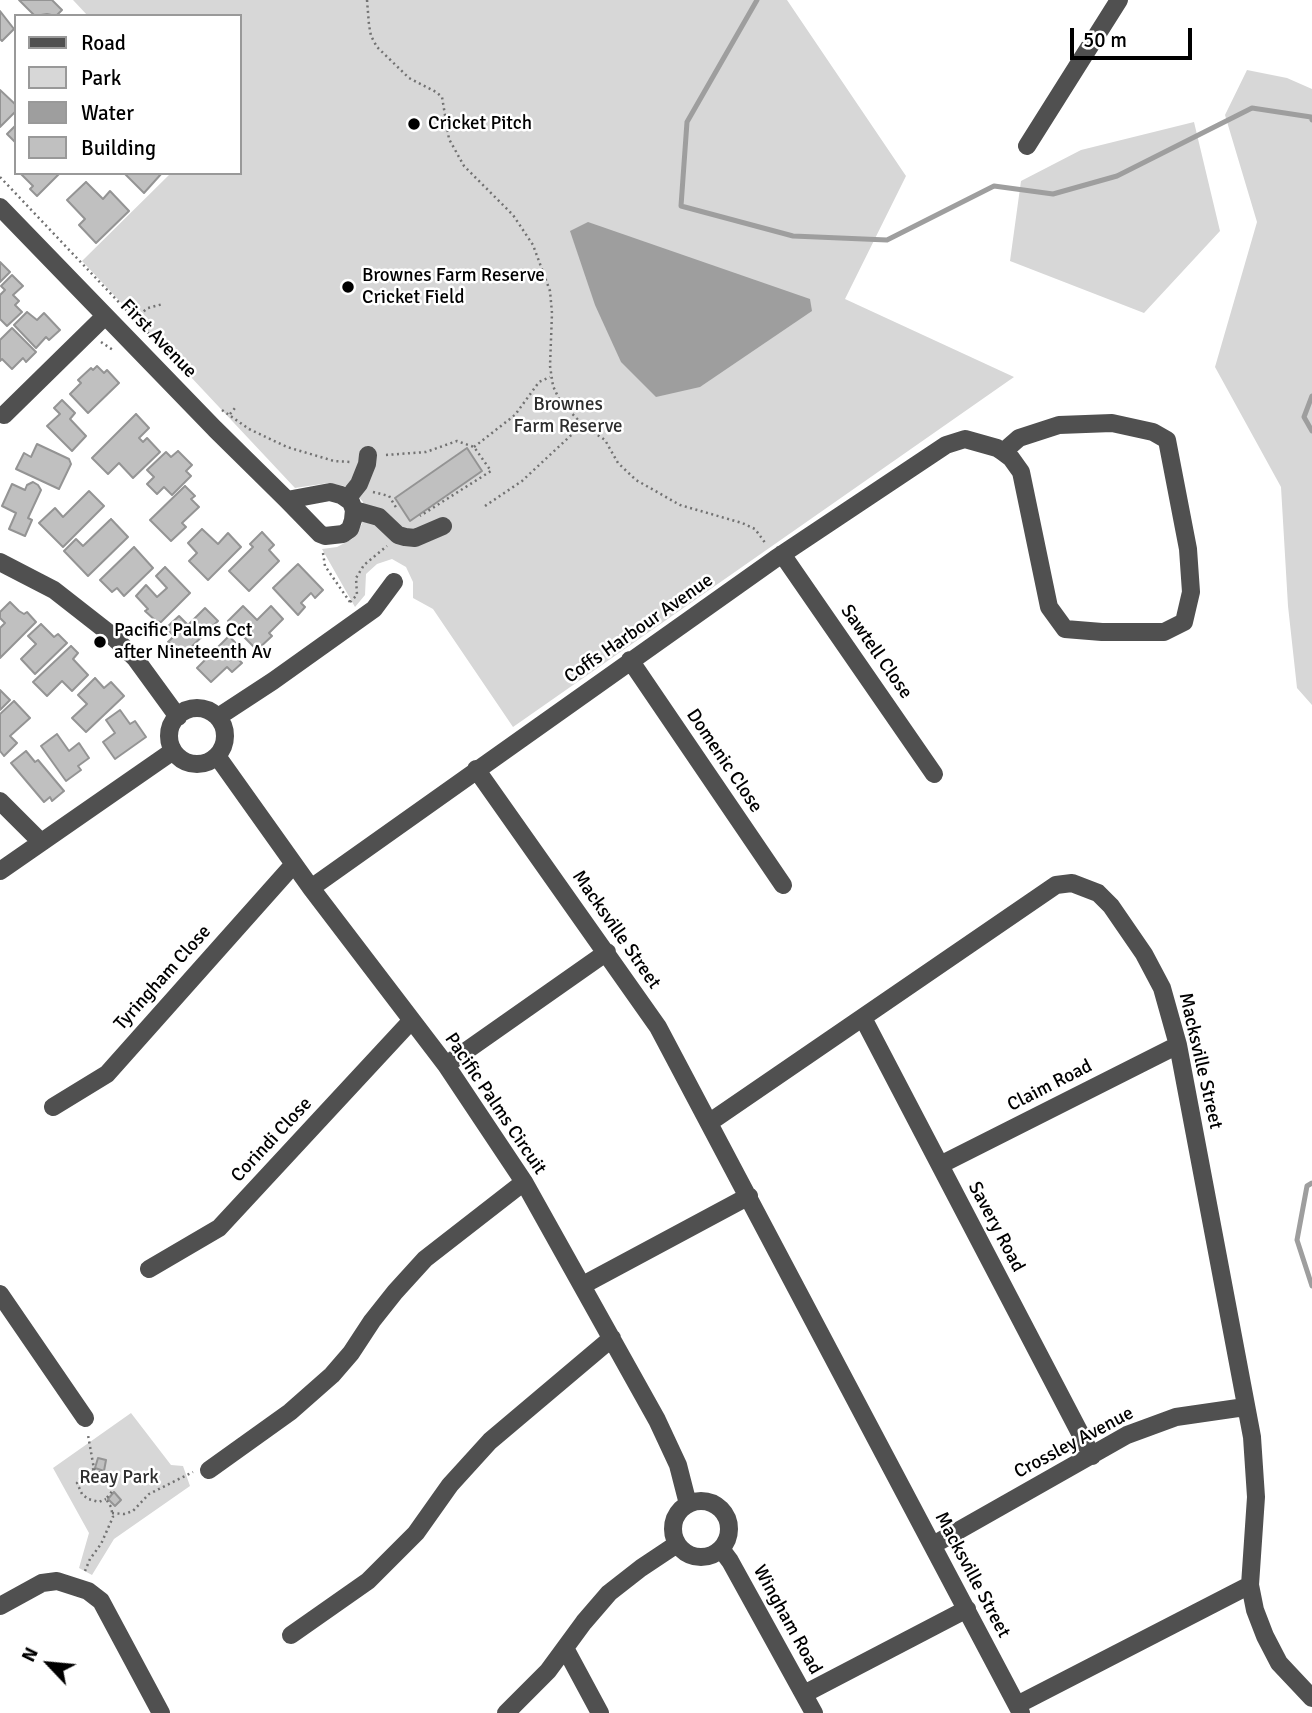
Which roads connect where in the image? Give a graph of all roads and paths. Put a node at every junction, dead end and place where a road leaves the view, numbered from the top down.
1 (368, 0) edge
2 (1119, 0) edge
3 (1027, 146) dead end
4 (0, 177) edge
5 (0, 207) edge
6 (163, 304) dead end
7 (105, 316) junction
8 (135, 318) junction
9 (171, 358) dead end
10 (551, 377) junction
11 (221, 409) dead end
12 (4, 415) dead end
13 (583, 425) junction
14 (474, 447) junction
15 (1003, 452) junction
16 (368, 459) junction
17 (359, 484) junction
18 (287, 500) junction
19 (351, 504) junction
20 (485, 506) dead end
21 (401, 515) dead end
22 (417, 518) dead end
23 (443, 526) dead end
24 (393, 542) dead end
25 (775, 551) junction
26 (0, 562) edge
27 (394, 582) dead end
28 (350, 602) dead end
29 (630, 660) junction
30 (178, 717) junction
31 (218, 717) junction
32 (173, 751) junction
33 (217, 756) junction
34 (476, 769) junction
35 (934, 774) dead end
36 (0, 801) edge
37 (41, 842) junction
38 (294, 864) junction
39 (0, 871) edge
40 (783, 886) dead end
41 (311, 888) junction
42 (607, 952) junction
43 (863, 1018) junction
44 (411, 1021) junction
45 (1178, 1045) junction
46 (446, 1065) junction
47 (53, 1107) dead end
48 (710, 1122) junction
49 (940, 1165) junction
50 (524, 1182) junction
51 (749, 1196) junction
52 (149, 1269) dead end
53 (583, 1284) junction
54 (0, 1294) edge
55 (612, 1338) junction
56 (1245, 1407) junction
57 (85, 1418) joint
58 (1092, 1456) junction
59 (94, 1469) junction
60 (209, 1471) joint
61 (106, 1499) junction
62 (688, 1504) junction
63 (112, 1513) junction
64 (677, 1544) junction
65 (933, 1545) junction
66 (721, 1549) junction
67 (1250, 1585) junction
68 (78, 1587) junction
69 (0, 1606) edge
70 (967, 1609) junction
71 (291, 1635) dead end
72 (565, 1648) junction
73 (804, 1694) junction
74 (1312, 1698) edge
75 (1019, 1709) edge
76 (161, 1713) edge
77 (506, 1713) edge
78 (600, 1713) edge
79 (814, 1713) edge

1 - 10 path
2 - 3 street
4 - 8 path
5 - 7 street, First Avenue
6 - 8 path
7 - 12 street
7 - 18 street, First Avenue
8 - 9 path
10 - 13 path
10 - 14 path
11 - 16 path
13 - 20 path
13 - 25 path
14 - 16 path
14 - 22 path
15 - 15 street
15 - 25 street, Coffs Harbour Avenue
16 - 17 street
17 - 19 street
17 - 21 path
18 - 19 street
18 - 19 street, First Avenue
19 - 23 street
24 - 28 path
25 - 29 street, Coffs Harbour Avenue
25 - 35 street, Sawtell Close
26 - 30 street
27 - 31 street
29 - 34 street, Coffs Harbour Avenue
29 - 40 street, Domenic Close
30 - 31 street
30 - 32 street
31 - 33 street
32 - 33 street
32 - 37 street
33 - 38 street, Pacific Palms Circuit
34 - 41 street, Coffs Harbour Avenue
34 - 42 street, Macksville Street
36 - 37 street
37 - 39 street
38 - 41 street, Pacific Palms Circuit
38 - 47 street, Tyringham Close
41 - 44 street, Pacific Palms Circuit
42 - 46 street
42 - 48 street, Macksville Street
43 - 45 street, Macksville Street
43 - 48 street, Macksville Street
43 - 49 street, Savery Road
44 - 46 street, Pacific Palms Circuit
44 - 52 street, Corindi Close
45 - 49 street, Claim Road
45 - 56 street, Macksville Street
46 - 50 street, Pacific Palms Circuit
48 - 51 street, Macksville Street
49 - 58 street, Savery Road
50 - 53 street, Pacific Palms Circuit
50 - 60 street
51 - 53 street
51 - 65 street, Macksville Street
53 - 55 street, Pacific Palms Circuit
54 - 57 street
55 - 62 street, Pacific Palms Circuit
55 - 71 street
56 - 58 street, Crossley Avenue
56 - 67 street, Macksville Street
57 - 59 path
58 - 65 street, Crossley Avenue
59 - 61 path
59 - 61 path
60 - 63 path
61 - 63 path
62 - 64 street
62 - 66 street
63 - 68 path
64 - 66 street
64 - 72 street
65 - 70 street, Macksville Street
66 - 73 street, Wingham Road
67 - 74 street, Macksville Street
67 - 75 street
68 - 69 street
68 - 76 street
70 - 73 street
70 - 75 street, Macksville Street
72 - 77 street
72 - 78 street
73 - 79 street, Wingham Road

